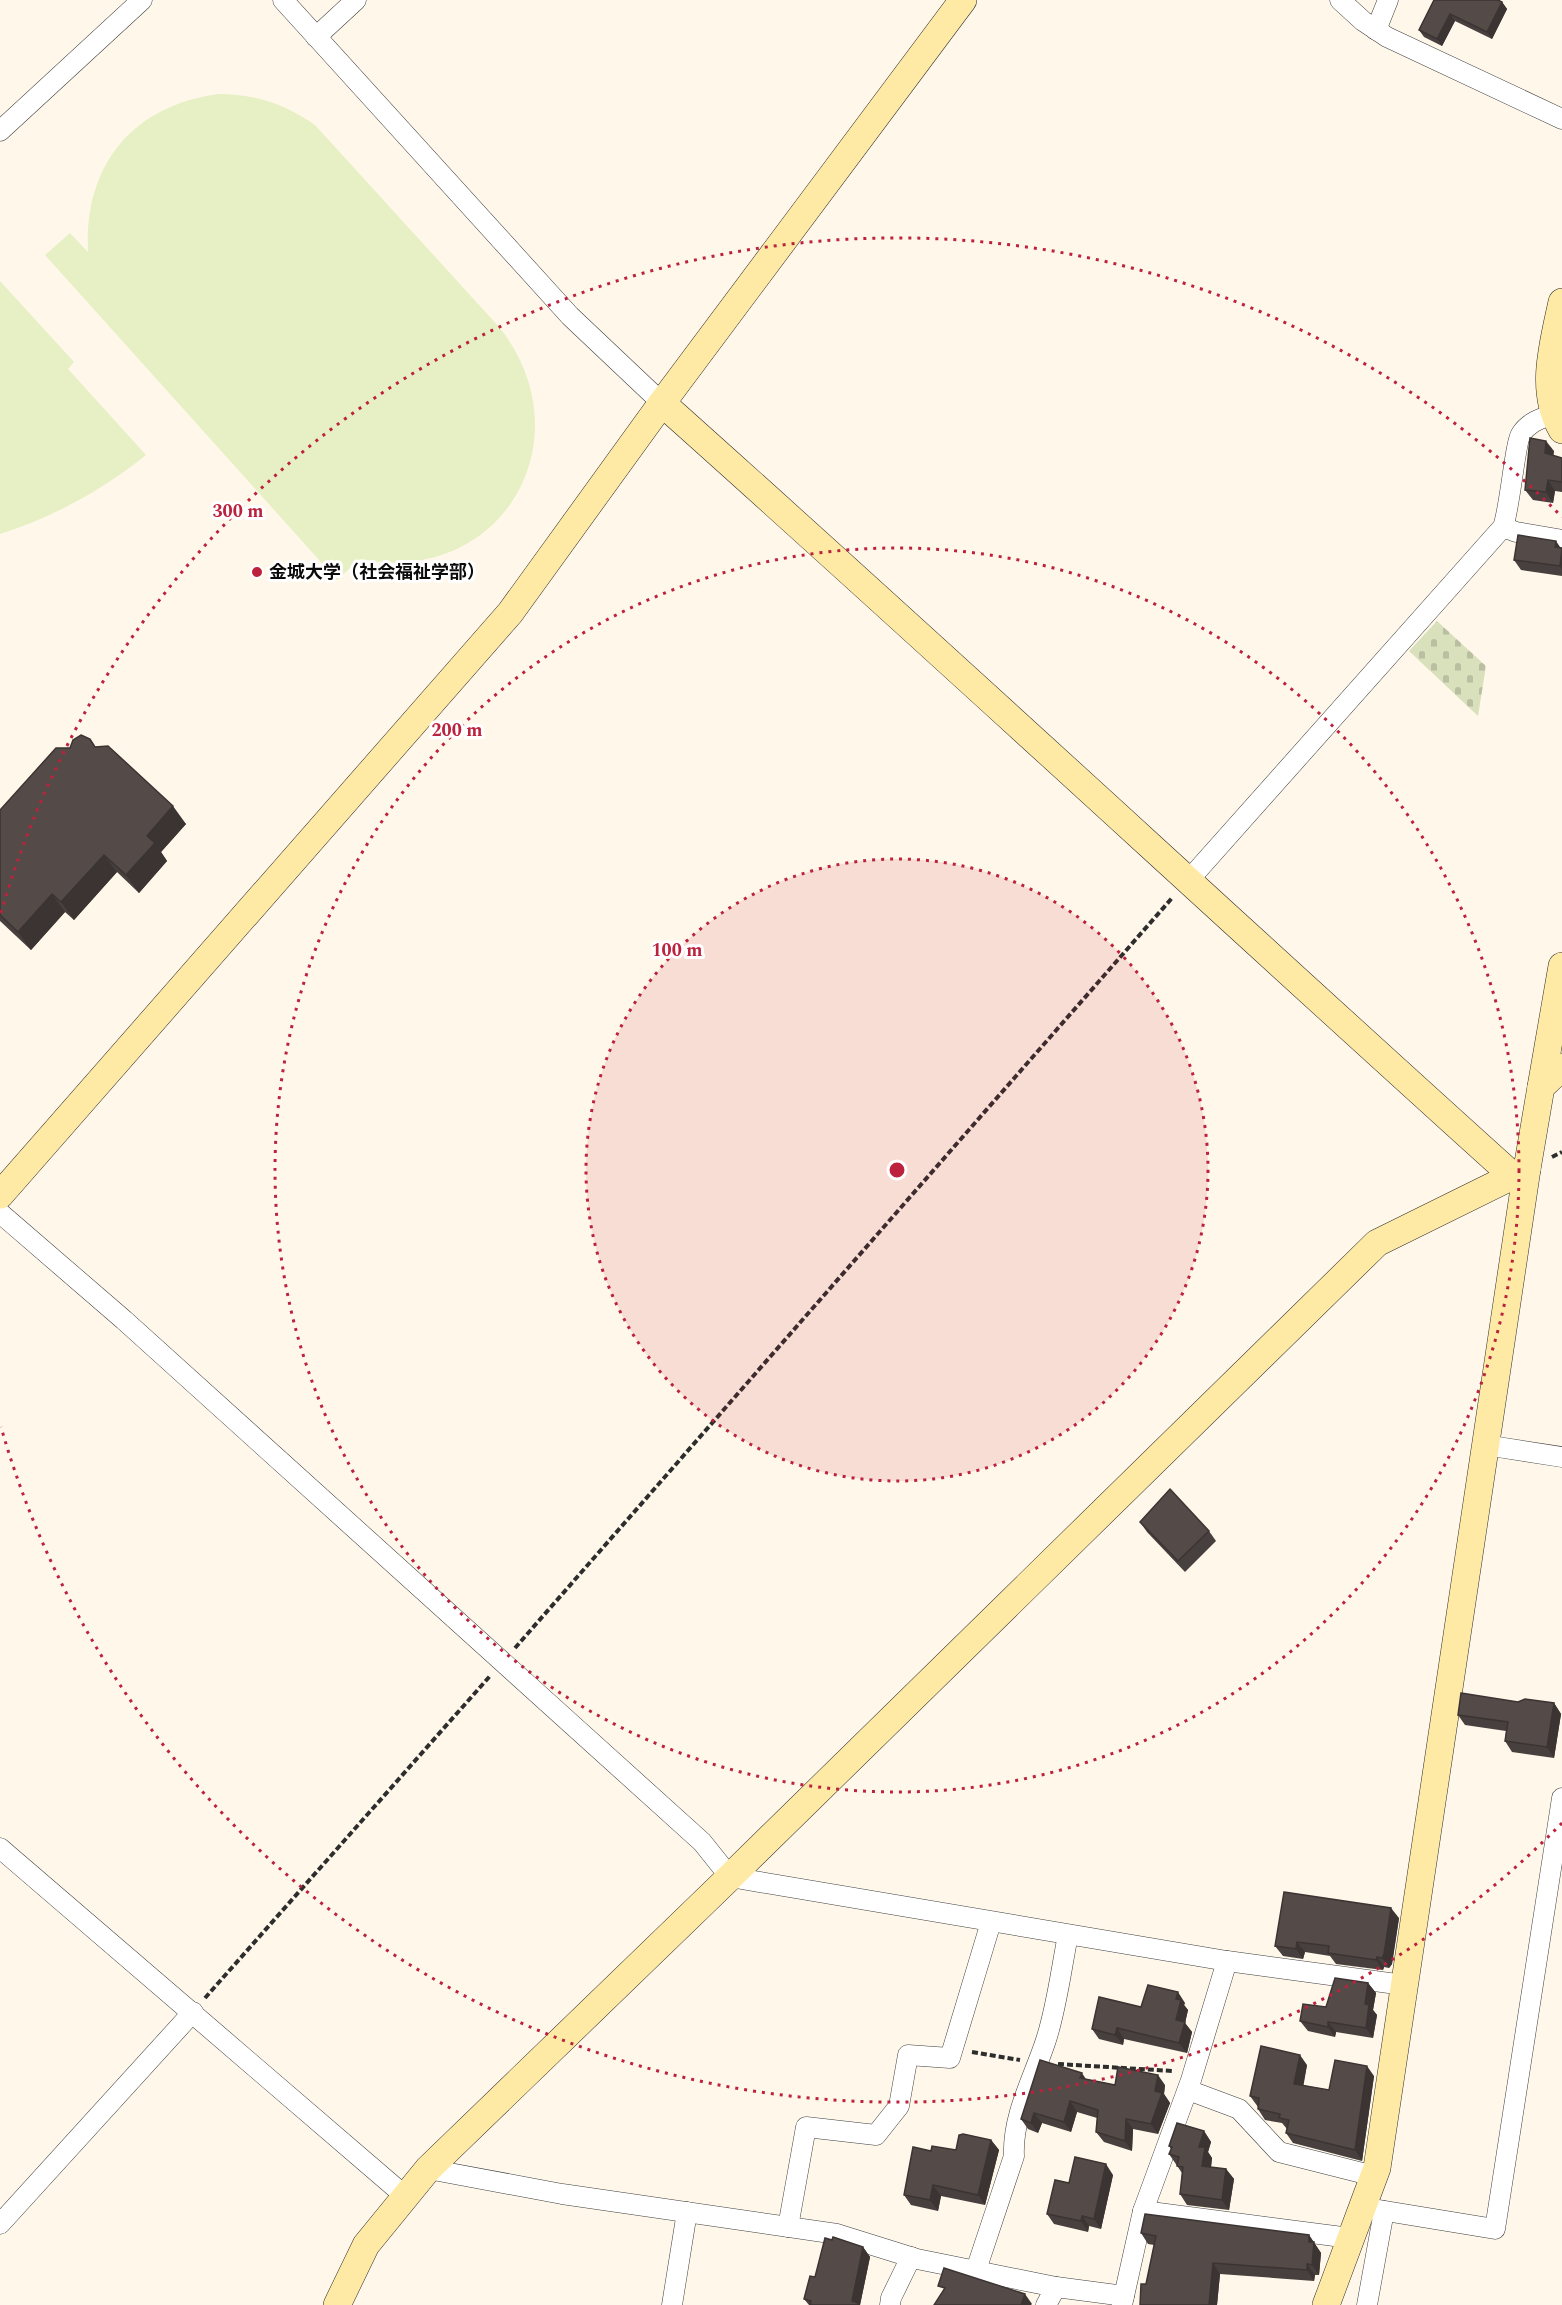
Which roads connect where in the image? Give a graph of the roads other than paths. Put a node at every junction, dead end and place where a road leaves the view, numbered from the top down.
1 (142, 0) edge
2 (283, 0) edge
3 (356, 0) edge
4 (963, 0) edge
5 (1340, 0) edge
6 (1388, 0) edge
7 (1376, 30) junction
8 (316, 37) junction
9 (1562, 119) edge
10 (0, 131) edge
11 (1562, 302) edge
12 (662, 403) junction
13 (1557, 422) edge
14 (1503, 526) junction
15 (1562, 540) edge
16 (1187, 882) junction
17 (1562, 966) edge
18 (1562, 1067) edge
19 (1541, 1087) junction
20 (1520, 1172) junction
21 (0, 1196) edge
22 (0, 1213) edge
23 (1485, 1445) junction
24 (1562, 1457) edge
25 (1562, 1798) edge
26 (0, 1848) edge
27 (730, 1877) junction
28 (991, 1922) junction
29 (1068, 1935) junction
30 (1227, 1961) junction
31 (1404, 1985) junction
32 (193, 2012) junction
33 (1191, 2081) junction
34 (428, 2169) junction
35 (1374, 2176) junction
36 (405, 2196) junction
37 (1372, 2209) junction
38 (1143, 2211) junction
39 (687, 2212) junction
40 (0, 2224) edge
41 (788, 2227) junction
42 (1350, 2238) junction
43 (911, 2257) junction
44 (976, 2270) junction
45 (1056, 2286) junction
46 (1123, 2300) edge
47 (337, 2305) edge
48 (672, 2305) edge
49 (890, 2305) edge
50 (1046, 2305) edge
51 (1326, 2305) edge
52 (1367, 2305) edge

1 - 10 street
2 - 8 street
3 - 8 street
4 - 12 street
5 - 7 street
6 - 7 street
7 - 9 street
8 - 12 street
11 - 13 street
12 - 16 street
12 - 21 street
13 - 14 street
14 - 15 street
14 - 16 street
16 - 20 street
17 - 19 street
18 - 19 street
19 - 20 street
20 - 23 street
20 - 27 street
22 - 27 street
23 - 24 street
23 - 31 street
25 - 37 street
26 - 32 street
27 - 28 street
27 - 34 street
28 - 29 street
28 - 41 street
29 - 30 street
29 - 44 street
30 - 31 street
30 - 33 street
31 - 35 street
32 - 36 street
32 - 40 street
33 - 35 street
33 - 38 street
34 - 36 street
34 - 39 street
35 - 37 street
36 - 47 street
37 - 42 street
37 - 52 street
38 - 42 street
38 - 46 street
39 - 41 street
39 - 48 street
41 - 43 street
42 - 51 street
43 - 44 street
43 - 49 street
44 - 45 street
45 - 46 street
45 - 50 street

